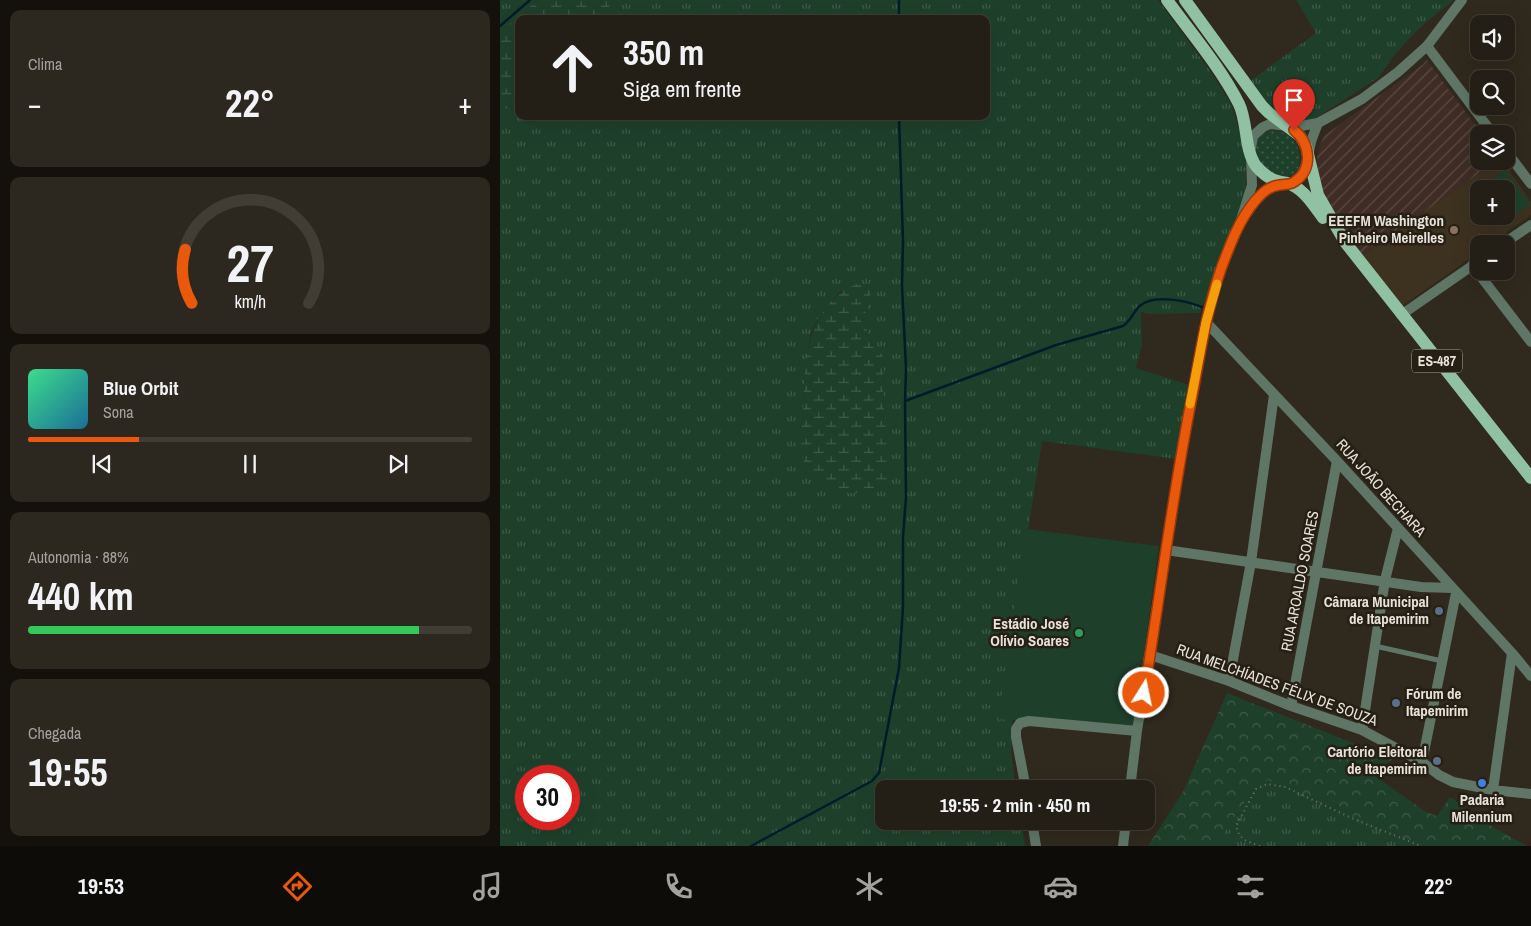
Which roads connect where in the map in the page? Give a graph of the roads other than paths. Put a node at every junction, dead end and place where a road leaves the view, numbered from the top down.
1 (1167, 0) edge
2 (1185, 0) edge
3 (1462, 0) edge
4 (1427, 46) junction
5 (1318, 123) junction
6 (1486, 125) edge
7 (1287, 126) junction
8 (1250, 157) junction
9 (1308, 158) junction
10 (1515, 163) edge
11 (1291, 184) junction
12 (1531, 184) edge
13 (1240, 223) junction
14 (1531, 225) edge
15 (1515, 236) edge
16 (1345, 242) junction
17 (1470, 266) edge
18 (1487, 280) edge
19 (1402, 314) junction
20 (1206, 322) junction
21 (1531, 342) edge
22 (1274, 395) junction
23 (1338, 460) junction
24 (1531, 478) edge
25 (1398, 528) junction
26 (1166, 550) junction
27 (1251, 562) junction
28 (1317, 571) junction
29 (1385, 580) junction
30 (1454, 591) junction
31 (1375, 646) junction
32 (1512, 653) junction
33 (1150, 655) junction
34 (1443, 661) junction
35 (1531, 676) edge
36 (1229, 681) junction
37 (1291, 706) junction
38 (1362, 730) junction
39 (1137, 732) junction
40 (1422, 762) junction
41 (1024, 780) edge
42 (1131, 780) edge
43 (1493, 790) junction
44 (1531, 794) edge
45 (1033, 830) edge
46 (1125, 830) edge
47 (1036, 846) edge
48 (1122, 846) edge

1 - 8 main road
2 - 7 main road, ES-487
3 - 4 street
4 - 5 street
4 - 6 street
5 - 7 street
5 - 9 street
7 - 8 street
7 - 9 main road, ES-487
8 - 11 main road, ES-487
8 - 13 street
9 - 11 street
9 - 16 main road, ES-487
10 - 12 street
11 - 13 street
11 - 16 main road, ES-487
13 - 20 street
14 - 15 street
16 - 19 main road, ES-487
17 - 19 street
18 - 21 street
19 - 24 main road, ES-487
20 - 22 street, RUA JOÃO BECHARA
20 - 26 street
22 - 23 street, RUA JOÃO BECHARA
22 - 27 street
23 - 25 street, RUA JOÃO BECHARA
23 - 28 street, RUA AROALDO SOARES
25 - 29 street
25 - 30 street, RUA JOÃO BECHARA
26 - 27 street
26 - 33 street
27 - 28 street
27 - 36 street
28 - 29 street
28 - 37 street, RUA AROALDO SOARES
29 - 30 street
29 - 31 street
30 - 32 street, RUA JOÃO BECHARA
30 - 34 street
31 - 34 lane
31 - 38 street
32 - 35 street, RUA JOÃO BECHARA
32 - 43 street
33 - 36 street, RUA MELCHÍADES FÉLIX DE SOUZA
33 - 39 street
34 - 40 street
36 - 37 street, RUA MELCHÍADES FÉLIX DE SOUZA
37 - 38 street, RUA MELCHÍADES FÉLIX DE SOUZA
38 - 40 street, RUA MELCHÍADES FÉLIX DE SOUZA
39 - 41 street
39 - 42 street
40 - 43 street, RUA MELCHÍADES FÉLIX DE SOUZA
43 - 44 street, RUA MELCHÍADES FÉLIX DE SOUZA
45 - 47 street
46 - 48 street

